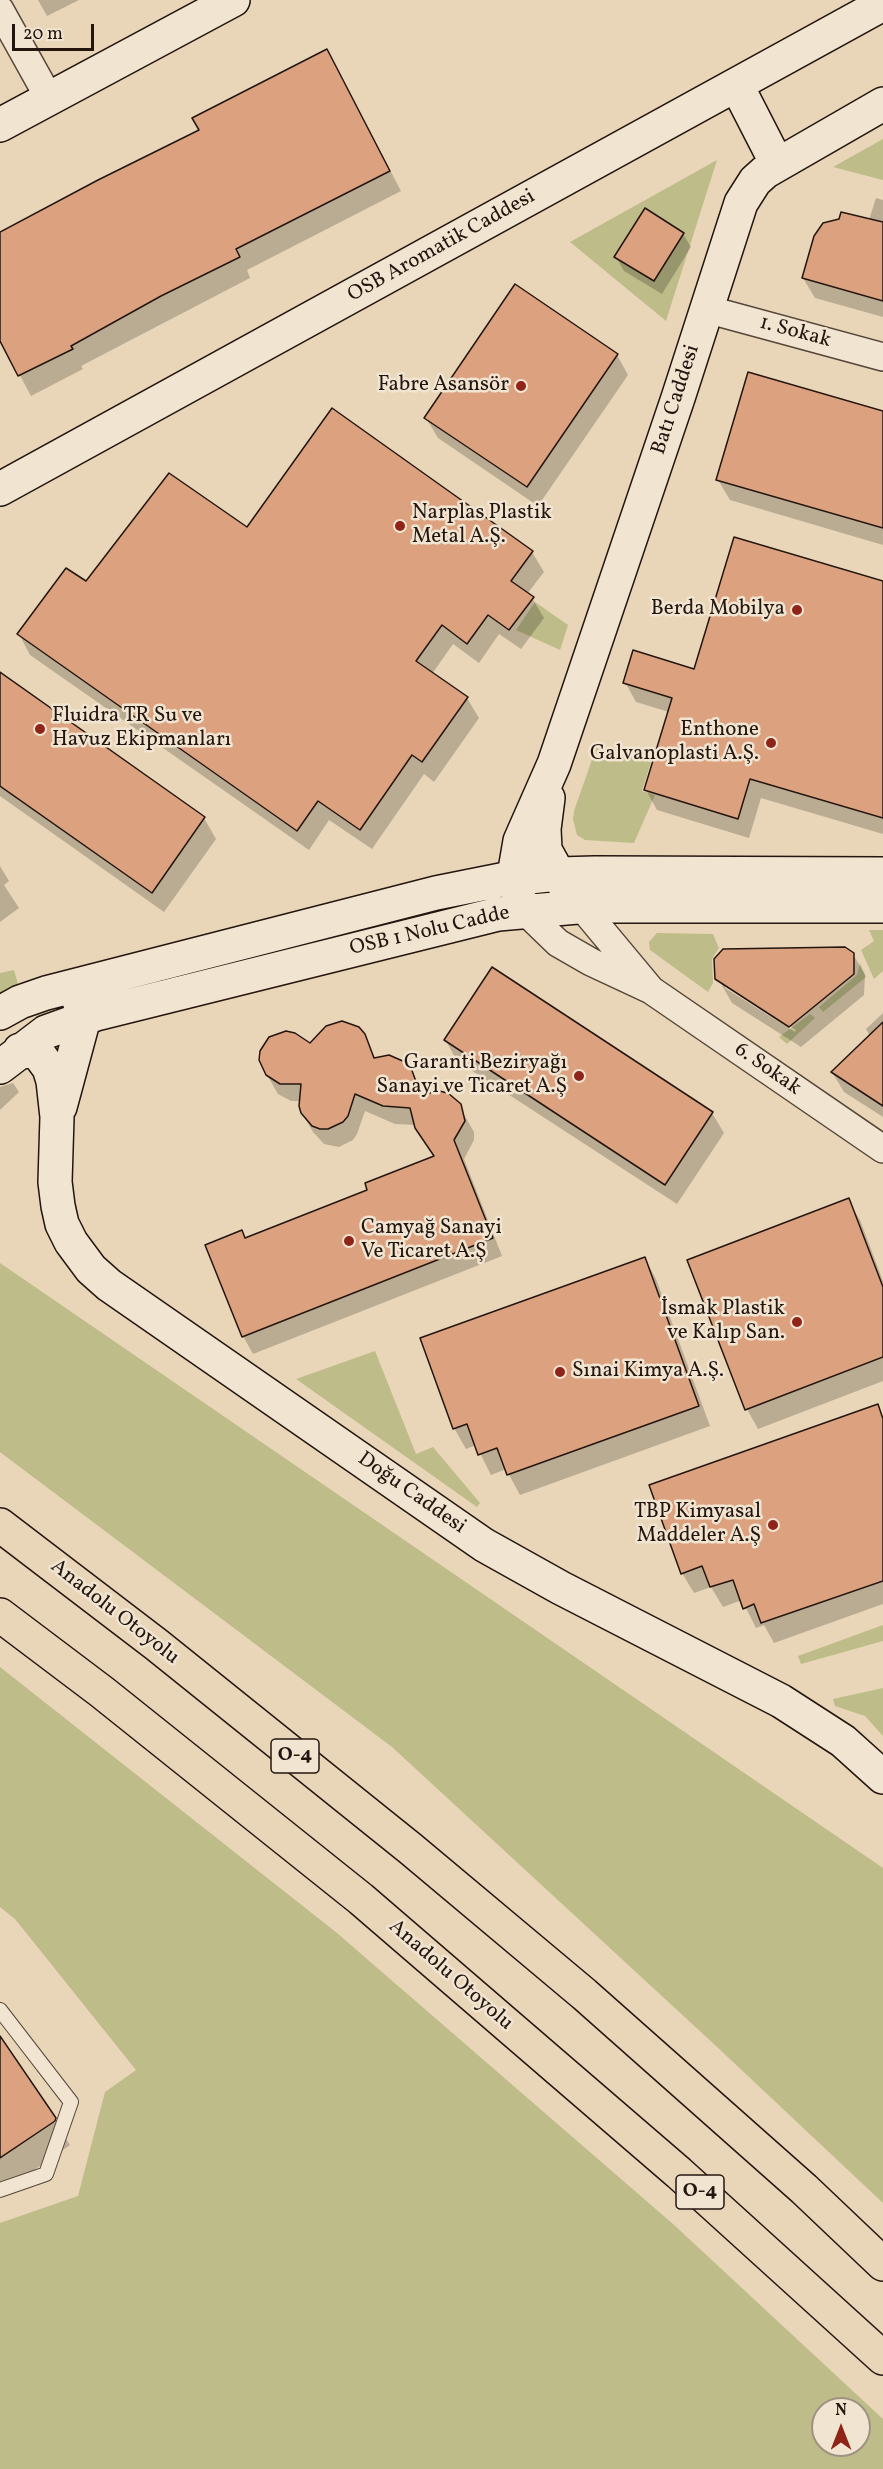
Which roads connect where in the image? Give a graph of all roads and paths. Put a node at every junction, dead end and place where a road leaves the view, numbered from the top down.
1 (233, 0) edge
2 (883, 4) edge
3 (0, 10) edge
4 (737, 86) junction
5 (49, 98) junction
6 (883, 104) edge
7 (0, 124) edge
8 (777, 164) junction
9 (706, 309) junction
10 (883, 357) edge
11 (0, 489) edge
12 (554, 764) junction
13 (883, 874) edge
14 (568, 890) junction
15 (520, 895) junction
16 (883, 906) edge
17 (61, 989) junction
18 (651, 990) junction
19 (0, 1013) edge
20 (84, 1017) junction
21 (10, 1059) edge
22 (57, 1117) junction
23 (883, 1149) edge
24 (0, 1525) edge
25 (0, 1615) edge
26 (883, 1777) edge
27 (0, 2010) edge
28 (0, 2190) edge
29 (883, 2264) edge
30 (883, 2358) edge

1 - 5 street
2 - 4 street, OSB Aromatik Caddesi
3 - 5 street
4 - 8 street
4 - 11 street, OSB Aromatik Caddesi
5 - 7 street
6 - 8 street, Batı Caddesi
8 - 9 street, Batı Caddesi
9 - 10 street, 1. Sokak
9 - 12 street, Batı Caddesi
12 - 14 street, Batı Caddesi
12 - 15 street, Batı Caddesi
13 - 14 street, OSB 1 Nolu Cadde
14 - 15 street, OSB 1 Nolu Cadde
14 - 16 street, OSB 1 Nolu Cadde
14 - 18 street, 6. Sokak
15 - 17 street, OSB 1 Nolu Cadde
15 - 18 street, 6. Sokak
15 - 20 street, OSB 1 Nolu Cadde
17 - 19 street, OSB 1 Nolu Cadde
17 - 20 street
18 - 23 street, 6. Sokak
20 - 21 street, OSB 1 Nolu Cadde
20 - 22 street, Doğu Caddesi
21 - 22 street, Doğu Caddesi
22 - 26 street, Doğu Caddesi
24 - 29 highway, Anadolu Otoyolu / O-4
25 - 30 highway, Anadolu Otoyolu / O-4
27 - 28 lane

